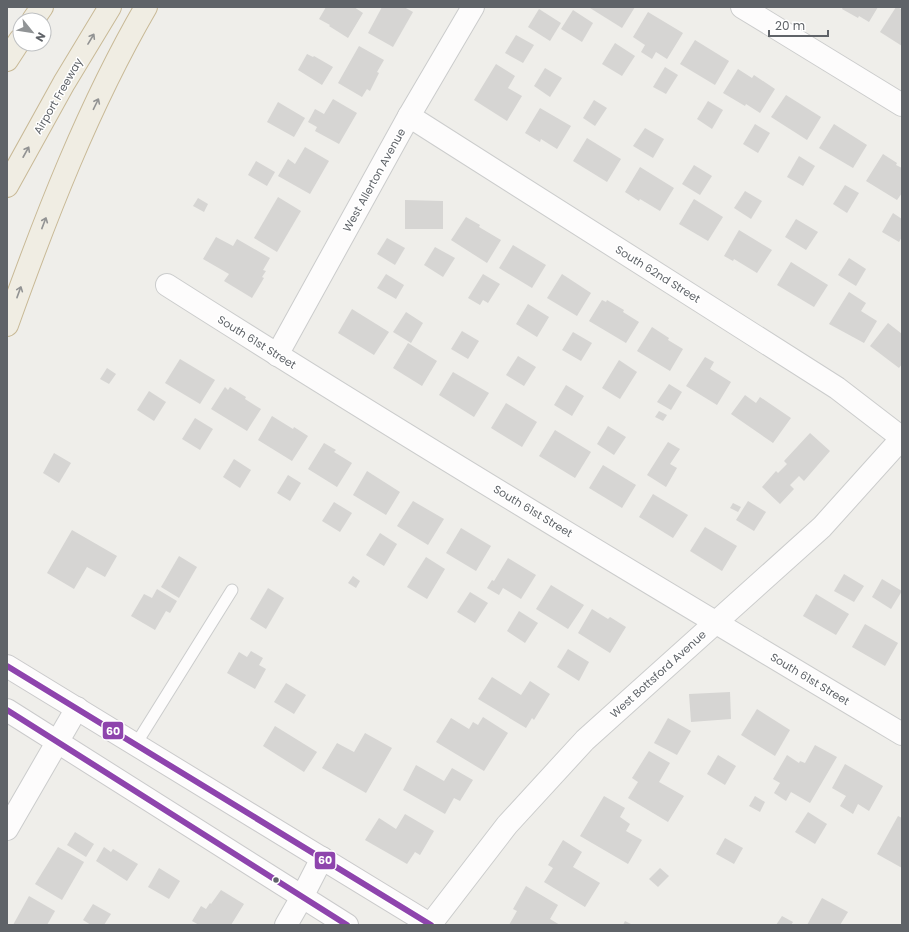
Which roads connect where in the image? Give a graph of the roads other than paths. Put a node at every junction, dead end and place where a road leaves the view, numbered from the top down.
1 (110, 7) edge
2 (146, 7) edge
3 (473, 7) edge
4 (742, 7) edge
5 (902, 105) edge
6 (409, 116) junction
7 (7, 186) edge
8 (167, 285) dead end
9 (7, 325) edge
10 (277, 355) junction
11 (902, 438) edge
12 (232, 590) dead end
13 (716, 623) junction
14 (7, 666) edge
15 (78, 708) junction
16 (7, 710) edge
17 (902, 734) edge
18 (58, 741) junction
19 (136, 744) junction
20 (7, 829) edge
21 (322, 858) junction
22 (302, 897) junction
23 (286, 925) edge
24 (348, 925) edge
25 (430, 925) edge

7 -> 1 highway, Airport Freeway
9 -> 2 highway
3 - 6 street, West Allerton Avenue
4 - 5 street
6 - 10 street, West Allerton Avenue
6 - 11 street, South 62nd Street
8 - 10 street, South 61st Street
10 - 13 street, South 61st Street
11 - 13 street, West Bottsford Avenue
12 - 19 lane
13 - 17 street, South 61st Street
13 - 25 street, West Bottsford Avenue
14 - 15 street
15 - 18 street
15 - 19 street
16 - 18 street
18 - 20 street
18 - 22 street
19 - 21 street
21 - 22 street
21 - 25 street
22 - 23 street
22 - 24 street

